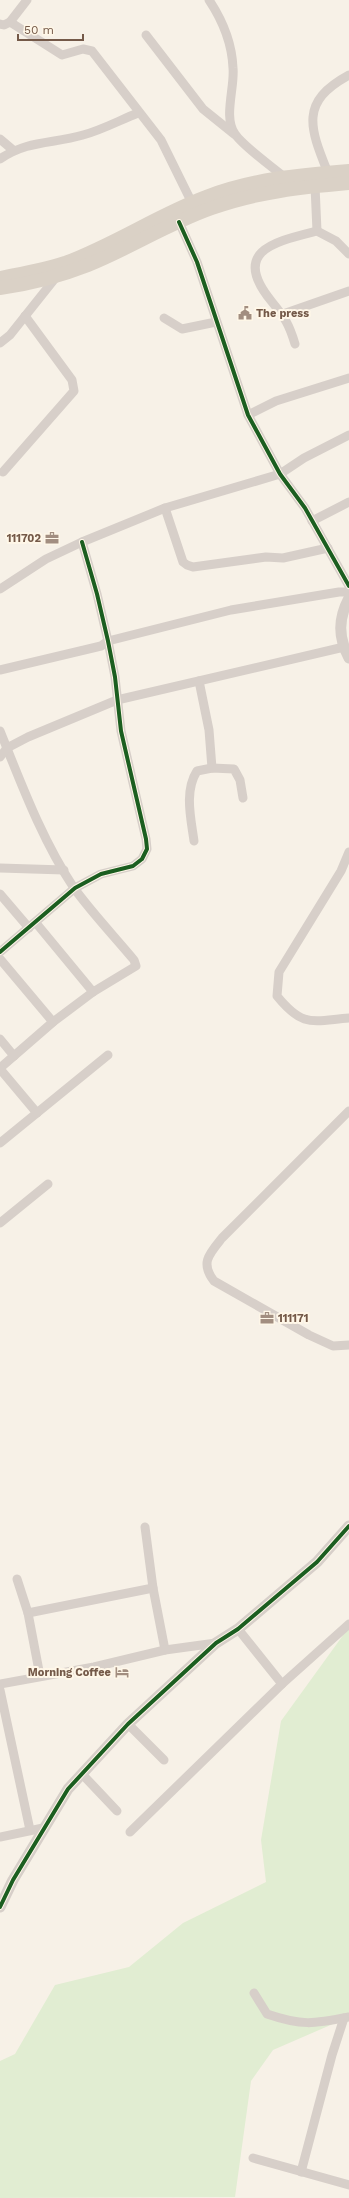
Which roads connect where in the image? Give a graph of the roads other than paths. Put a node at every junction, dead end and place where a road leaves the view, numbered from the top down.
1 (27, 0) edge
2 (209, 0) edge
3 (10, 22) junction
4 (0, 24) edge
5 (146, 36) dead end
6 (349, 75) edge
7 (138, 112) junction
8 (234, 134) junction
9 (0, 139) edge
10 (13, 150) junction
11 (0, 159) edge
12 (349, 171) edge
13 (328, 173) junction
14 (283, 176) junction
15 (349, 183) edge
16 (315, 186) junction
17 (192, 203) junction
18 (179, 222) junction
19 (317, 231) junction
20 (349, 254) edge
21 (57, 276) junction
22 (0, 278) edge
23 (0, 288) edge
24 (349, 291) edge
25 (283, 314) junction
26 (26, 316) junction
27 (164, 318) dead end
28 (216, 322) junction
29 (0, 343) edge
30 (295, 344) dead end
31 (349, 378) edge
32 (248, 415) junction
33 (349, 435) edge
34 (3, 472) dead end
35 (280, 474) junction
36 (349, 502) edge
37 (165, 508) junction
38 (312, 521) junction
39 (82, 542) junction
40 (328, 548) junction
41 (349, 586) edge
42 (0, 589) edge
43 (349, 592) edge
44 (349, 598) edge
45 (108, 641) junction
46 (344, 647) junction
47 (349, 658) edge
48 (0, 670) edge
49 (199, 681) junction
50 (117, 700) junction
51 (0, 731) edge
52 (7, 748) junction
53 (0, 756) edge
54 (212, 768) junction
55 (243, 798) dead end
56 (194, 841) dead end
57 (349, 852) edge
58 (0, 868) edge
59 (64, 870) junction
60 (75, 888) junction
61 (0, 894) edge
62 (33, 925) junction
63 (0, 952) edge
64 (0, 959) edge
65 (93, 992) junction
66 (349, 1018) edge
67 (53, 1022) junction
68 (0, 1039) edge
69 (108, 1055) dead end
70 (14, 1056) junction
71 (0, 1069) edge
72 (349, 1111) edge
73 (36, 1113) junction
74 (0, 1143) edge
75 (48, 1184) dead end
76 (2, 1218) edge
77 (349, 1345) edge
78 (145, 1527) dead end
79 (348, 1530) edge
80 (17, 1579) dead end
81 (153, 1588) junction
82 (28, 1613) junction
83 (349, 1624) edge
84 (238, 1629) junction
85 (216, 1643) junction
86 (165, 1650) junction
87 (40, 1676) junction
88 (0, 1684) edge
89 (282, 1684) junction
90 (0, 1690) edge
91 (128, 1724) junction
92 (164, 1760) dead end
93 (82, 1774) junction
94 (117, 1811) dead end
95 (43, 1828) junction
96 (30, 1830) junction
97 (130, 1832) dead end
98 (0, 1837) edge
99 (0, 1907) edge
100 (254, 1993) dead end
101 (346, 2018) edge
102 (253, 2158) dead end
103 (301, 2172) junction
104 (349, 2185) edge

1 - 3 street
2 - 8 street
3 - 4 street
3 - 7 street
5 - 8 street
6 - 13 street
7 - 10 street
7 - 17 street
8 - 14 street
9 - 10 street
10 - 11 street
12 - 13 main road
13 - 14 main road
14 - 17 main road
15 - 16 main road
16 - 18 main road
16 - 19 street
17 - 22 main road
18 - 21 main road
18 - 28 street
19 - 20 street
19 - 25 street
21 - 23 main road
21 - 26 street
24 - 25 street
25 - 30 street
26 - 29 street
26 - 34 street
27 - 28 street
28 - 32 street
31 - 32 street
32 - 35 street
33 - 35 street
35 - 37 street
35 - 38 street
36 - 38 street
37 - 39 street
37 - 40 street
38 - 40 street
39 - 42 street
39 - 45 street
40 - 41 street
43 - 45 street
44 - 46 street
45 - 48 street
45 - 50 street
46 - 47 street
46 - 49 street
49 - 50 street
49 - 54 street
50 - 52 street
50 - 60 street
51 - 52 street
52 - 53 street
52 - 59 street
54 - 55 street
54 - 56 street
57 - 66 street
58 - 59 street
59 - 60 street
60 - 62 street
60 - 65 street
61 - 62 street
62 - 63 street
62 - 65 street
64 - 67 street
65 - 67 street
67 - 70 street
68 - 70 street
69 - 73 street
70 - 71 street
71 - 73 street
72 - 77 street
73 - 74 street
75 - 76 street
78 - 81 street
79 - 84 street
80 - 82 street
81 - 82 street
81 - 86 street
82 - 87 street
83 - 89 street
84 - 85 street
84 - 89 street
85 - 86 street
85 - 91 street
86 - 87 street
87 - 88 street
89 - 97 street
90 - 96 street
91 - 92 street
91 - 93 street
93 - 94 street
93 - 95 street
95 - 96 street
95 - 99 street
96 - 98 street
100 - 101 street
101 - 103 street
102 - 103 street
103 - 104 street

